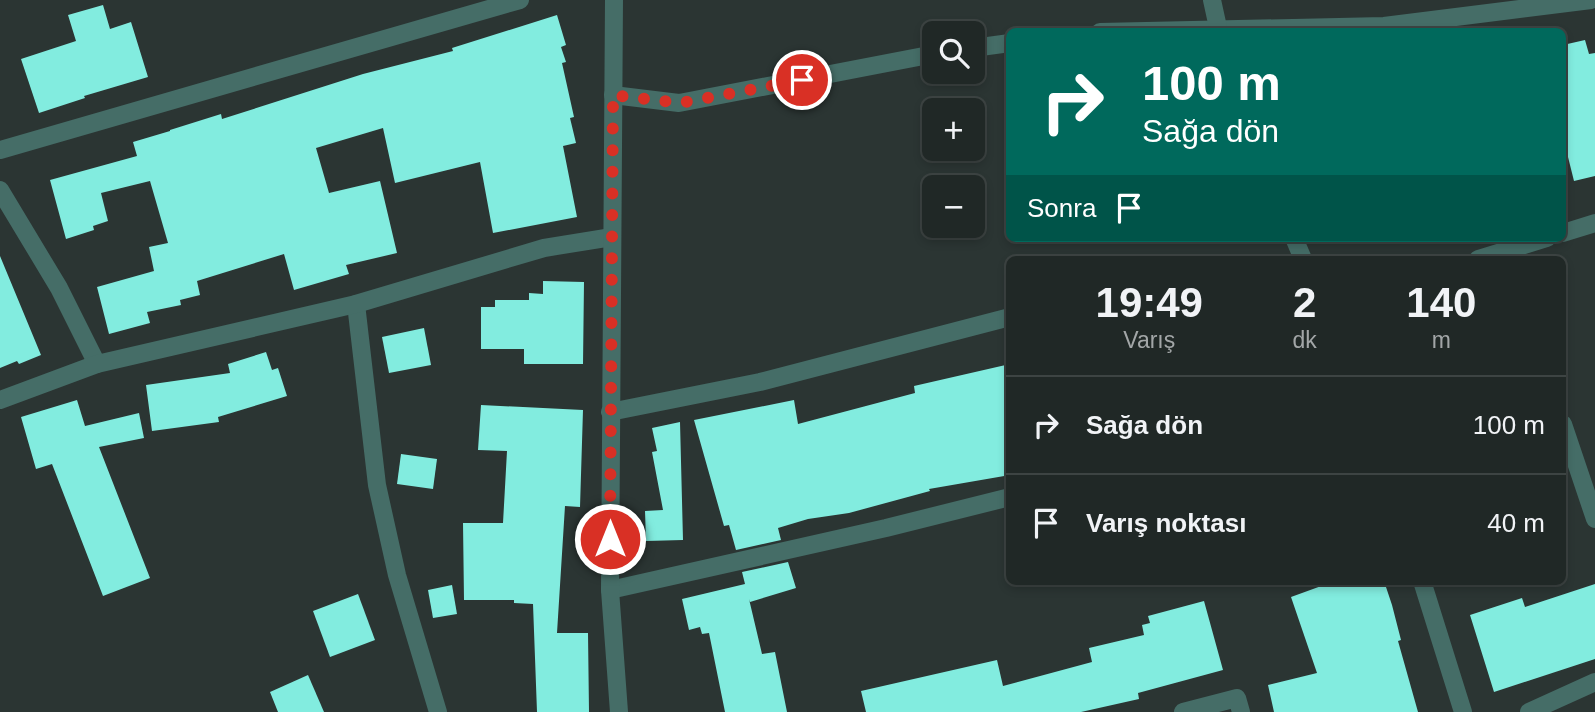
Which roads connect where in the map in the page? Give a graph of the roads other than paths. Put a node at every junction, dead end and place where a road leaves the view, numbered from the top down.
1 (520, 0) edge
2 (614, 0) edge
3 (1212, 0) edge
4 (1591, 0) edge
5 (1218, 28) edge
6 (1318, 28) edge
7 (1006, 44) edge
8 (985, 46) edge
9 (922, 56) edge
10 (613, 95) junction
11 (0, 150) edge
12 (0, 190) edge
13 (1595, 223) edge
14 (1566, 232) edge
15 (612, 237) junction
16 (1536, 242) edge
17 (1498, 256) edge
18 (356, 304) junction
19 (1006, 318) edge
20 (97, 364) junction
21 (0, 400) edge
22 (610, 412) junction
23 (1566, 433) edge
24 (1006, 498) edge
25 (1595, 519) edge
26 (1423, 585) edge
27 (610, 590) junction
28 (1595, 682) edge
29 (438, 712) edge
30 (619, 712) edge
31 (1183, 712) edge
32 (1241, 712) edge
33 (1463, 712) edge
34 (1530, 712) edge

1 - 11 street
2 - 10 street
3 - 5 street
4 - 6 street
7 - 8 street
9 - 10 street
10 - 15 street
12 - 20 street
13 - 14 street
15 - 18 street
15 - 22 street
16 - 17 street
18 - 20 street
18 - 29 street
19 - 22 street
20 - 21 street
22 - 27 street
23 - 25 street
24 - 27 street
26 - 33 street
27 - 30 street
28 - 34 street
31 - 32 street

